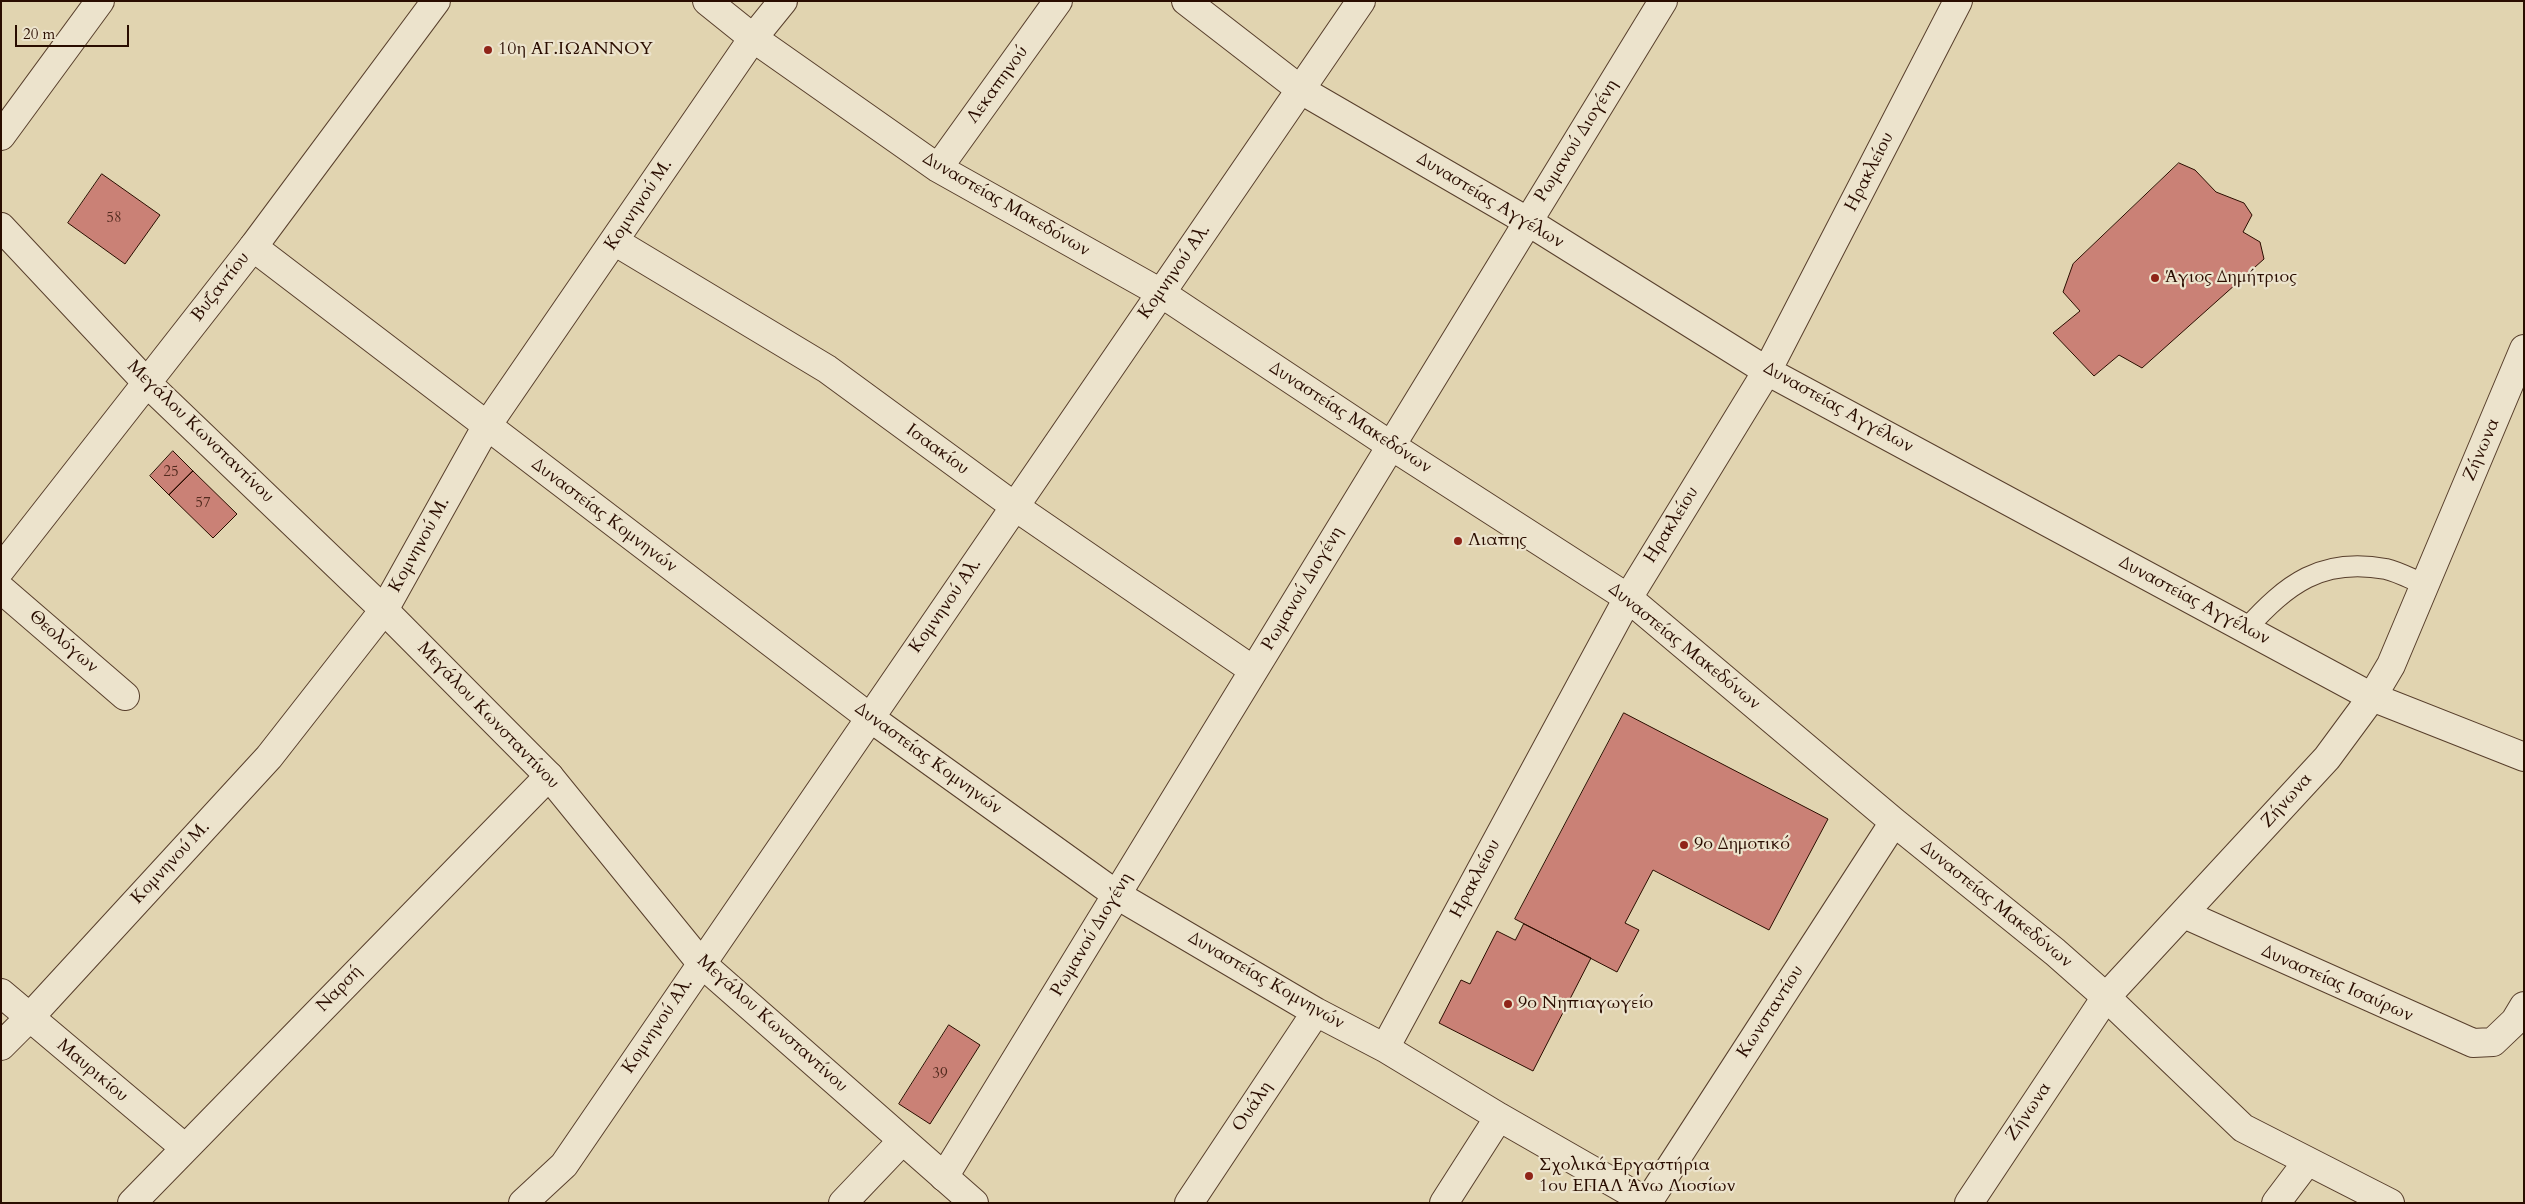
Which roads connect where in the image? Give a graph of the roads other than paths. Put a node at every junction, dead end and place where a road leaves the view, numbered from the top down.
1 (100, 1) edge
2 (436, 1) edge
3 (707, 1) edge
4 (782, 1) edge
5 (1058, 1) edge
6 (1186, 1) edge
7 (1361, 1) edge
8 (1663, 1) edge
9 (1958, 1) edge
10 (753, 38) junction
11 (1301, 90) junction
12 (1, 136) edge
13 (938, 168) junction
14 (1528, 221) junction
15 (1, 227) edge
16 (614, 241) junction
17 (253, 246) junction
18 (1161, 293) junction
19 (2524, 349) edge
20 (1767, 371) junction
21 (147, 383) junction
22 (486, 427) junction
23 (1390, 446) junction
24 (1014, 506) junction
25 (1, 569) edge
26 (2426, 585) junction
27 (1, 589) edge
28 (1628, 598) junction
29 (384, 610) junction
30 (2246, 629) junction
31 (1254, 670) junction
32 (125, 696) dead end
33 (2372, 697) junction
34 (869, 717) junction
35 (2524, 757) edge
36 (549, 776) junction
37 (1894, 822) junction
38 (1117, 895) junction
39 (2184, 914) junction
40 (701, 963) junction
41 (1, 993) edge
42 (2106, 997) junction
43 (2524, 1006) edge
44 (1316, 1012) junction
45 (29, 1018) junction
46 (1, 1046) edge
47 (1385, 1048) junction
48 (1499, 1117) junction
49 (902, 1141) junction
50 (185, 1148) junction
51 (2307, 1162) junction
52 (944, 1178) junction
53 (1648, 1202) edge
54 (132, 1203) edge
55 (523, 1203) edge
56 (843, 1203) edge
57 (974, 1203) edge
58 (1189, 1203) edge
59 (1444, 1203) edge
60 (1968, 1203) edge
61 (2276, 1203) edge
62 (2390, 1203) edge

1 - 12 street
2 - 17 street, Βυζαντίου
3 - 10 street, Δυναστείας Μακεδόνων
4 - 10 street, Κομνηνού Μ.
5 - 13 street, Λεκαπηνού
6 - 11 street, Δυναστείας Αγγέλων
7 - 11 street, Κομνηνού Αλ.
8 - 14 street, Ρωμανού Διογένη
9 - 20 street, Ηρακλείου
10 - 13 street, Δυναστείας Μακεδόνων
10 - 16 street, Κομνηνού Μ.
11 - 14 street, Δυναστείας Αγγέλων
11 - 18 street, Κομνηνού Αλ.
13 - 18 street, Δυναστείας Μακεδόνων
14 - 20 street, Δυναστείας Αγγέλων
14 - 23 street, Ρωμανού Διογένη
15 - 21 street, Μεγάλου Κωνσταντίνου
16 - 22 street, Κομνηνού Μ.
16 - 24 street, Ισαακίου
17 - 21 street, Βυζαντίου
17 - 22 street, Δυναστείας Κομνηνών
18 - 23 street, Δυναστείας Μακεδόνων
18 - 24 street, Κομνηνού Αλ.
19 - 26 street, Ζήνωνα
20 - 28 street, Ηρακλείου
20 - 30 street, Δυναστείας Αγγέλων
21 - 25 street, Βυζαντίου
21 - 29 street, Μεγάλου Κωνσταντίνου
22 - 29 street, Κομνηνού Μ.
22 - 34 street, Δυναστείας Κομνηνών
23 - 28 street, Δυναστείας Μακεδόνων
23 - 31 street, Ρωμανού Διογένη
24 - 31 street, Ισαακίου
24 - 34 street, Κομνηνού Αλ.
26 - 30 lane
26 - 33 street, Ζήνωνα
27 - 32 street, Θεολόγων
28 - 37 street, Δυναστείας Μακεδόνων
28 - 47 street, Ηρακλείου
29 - 36 street, Μεγάλου Κωνσταντίνου
29 - 45 street, Κομνηνού Μ.
30 - 33 street, Δυναστείας Αγγέλων
31 - 38 street, Ρωμανού Διογένη
33 - 35 street, Δυναστείας Αγγέλων
33 - 39 street, Ζήνωνα
34 - 38 street, Δυναστείας Κομνηνών
34 - 40 street, Κομνηνού Αλ.
36 - 40 street, Μεγάλου Κωνσταντίνου
36 - 50 street, Ναρσή
37 - 42 street, Δυναστείας Μακεδόνων
37 - 53 street, Κωνσταντίου
38 - 44 street, Δυναστείας Κομνηνών
38 - 52 street, Ρωμανού Διογένη
39 - 42 street, Ζήνωνα
39 - 43 street, Δυναστείας Ισαύρων
40 - 49 street, Μεγάλου Κωνσταντίνου
40 - 55 street, Κομνηνού Αλ.
41 - 45 street, Μαυρικίου
42 - 51 street, Δυναστείας Μακεδόνων
42 - 60 street, Ζήνωνα
44 - 47 street, Δυναστείας Κομνηνών
44 - 58 street, Ουάλη
45 - 46 street, Κομνηνού Μ.
45 - 50 street, Μαυρικίου
47 - 48 street, Δυναστείας Κομνηνών
48 - 53 street, Δυναστείας Κομνηνών
48 - 59 street
49 - 52 street, Μεγάλου Κωνσταντίνου
49 - 56 street
50 - 54 street, Ναρσή
51 - 61 street
51 - 62 street, Δυναστείας Μακεδόνων
52 - 57 street, Μεγάλου Κωνσταντίνου

